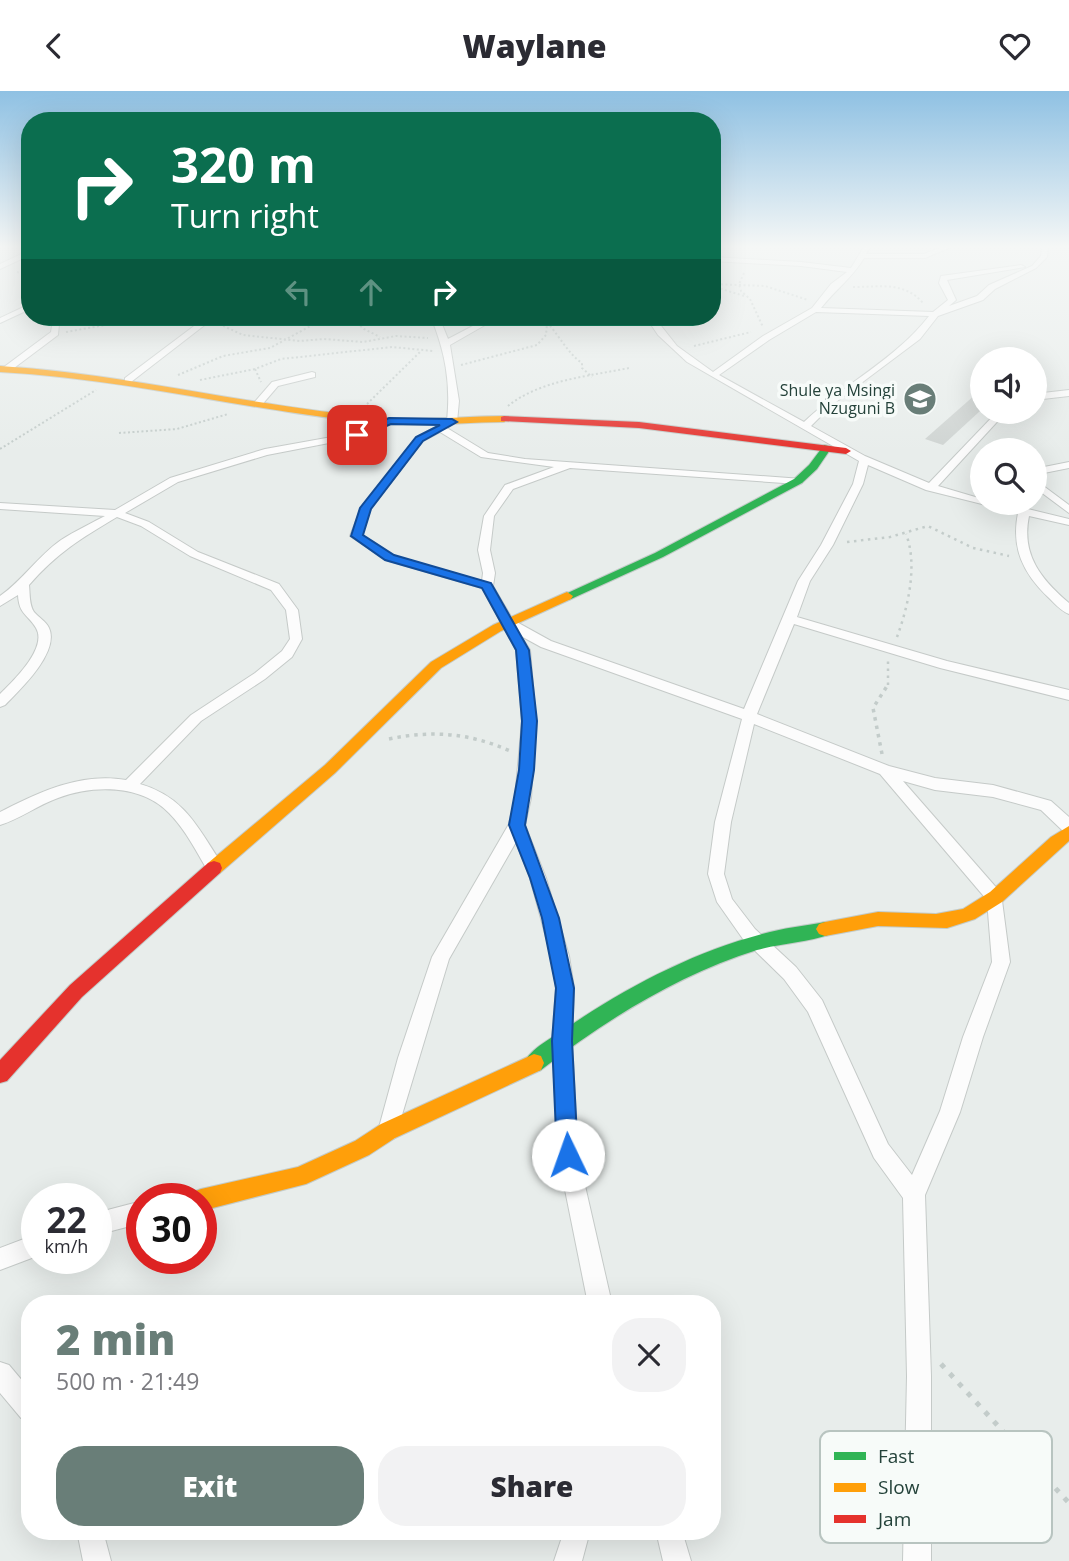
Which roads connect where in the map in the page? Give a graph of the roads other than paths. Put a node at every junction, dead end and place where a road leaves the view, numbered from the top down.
1 (803, 316) edge
2 (934, 316) edge
3 (55, 326) edge
4 (198, 326) edge
5 (439, 326) edge
6 (475, 326) edge
7 (658, 326) edge
8 (445, 340) junction
9 (3, 369) edge
10 (312, 375) dead end
11 (714, 375) junction
12 (128, 380) junction
13 (1069, 393) edge
14 (1047, 396) edge
15 (255, 404) junction
16 (389, 421) junction
17 (991, 424) edge
18 (446, 425) junction
19 (805, 426) junction
20 (827, 447) junction
21 (846, 451) junction
22 (865, 459) junction
23 (1069, 465) edge
24 (566, 466) junction
25 (1047, 469) edge
26 (799, 481) junction
27 (929, 488) junction
28 (1047, 492) edge
29 (970, 499) edge
30 (0, 506) edge
31 (1069, 510) edge
32 (116, 513) junction
33 (1023, 515) edge
34 (1040, 515) edge
35 (1069, 522) edge
36 (23, 585) junction
37 (487, 586) junction
38 (0, 602) edge
39 (1069, 610) edge
40 (789, 619) junction
41 (508, 623) junction
42 (1069, 695) edge
43 (0, 702) edge
44 (748, 716) junction
45 (885, 770) junction
46 (130, 785) junction
47 (0, 819) edge
48 (517, 825) junction
49 (1069, 827) edge
50 (1069, 832) edge
51 (214, 866) junction
52 (995, 898) junction
53 (759, 942) junction
54 (562, 1041) junction
55 (0, 1074) edge
56 (388, 1131) junction
57 (914, 1195) junction
58 (217, 1197) edge
59 (21, 1251) edge
60 (0, 1259) edge
61 (598, 1295) edge
62 (0, 1374) edge
63 (21, 1398) edge
64 (918, 1431) edge
65 (92, 1540) edge
66 (575, 1540) edge
67 (671, 1540) edge
68 (917, 1543) edge
69 (97, 1561) edge
70 (569, 1561) edge
71 (677, 1561) edge
72 (917, 1561) edge

1 - 11 street
2 - 19 street
3 - 9 street
4 - 12 street
5 - 8 street
6 - 8 street
7 - 11 street
8 - 18 street
9 - 12 street
10 - 15 street
11 - 19 street
12 - 15 street
13 - 14 street
15 - 16 street
16 - 18 street
16 - 32 street
17 - 27 street
18 - 20 street
18 - 24 street
18 - 37 street
19 - 21 street
20 - 21 street
20 - 26 street
21 - 22 street
22 - 27 street
22 - 40 street
23 - 25 street
24 - 26 street
24 - 37 street
26 - 41 street
27 - 29 street
28 - 31 street
30 - 32 street
32 - 36 street
32 - 46 street
33 - 39 street
34 - 35 street
36 - 38 street
36 - 43 street
37 - 41 street
40 - 42 street
40 - 44 street
41 - 44 street
41 - 48 street
41 - 51 street
44 - 45 street
44 - 53 street
45 - 49 street
45 - 52 street
46 - 47 street
46 - 51 street
48 - 54 street
48 - 56 street
50 - 52 street
51 - 55 street
52 - 53 street
52 - 57 street
53 - 54 street
53 - 57 street
54 - 56 street
54 - 61 street
56 - 58 street
57 - 64 street
59 - 60 street
62 - 63 street
65 - 69 street
66 - 70 street
67 - 71 street
68 - 72 street

